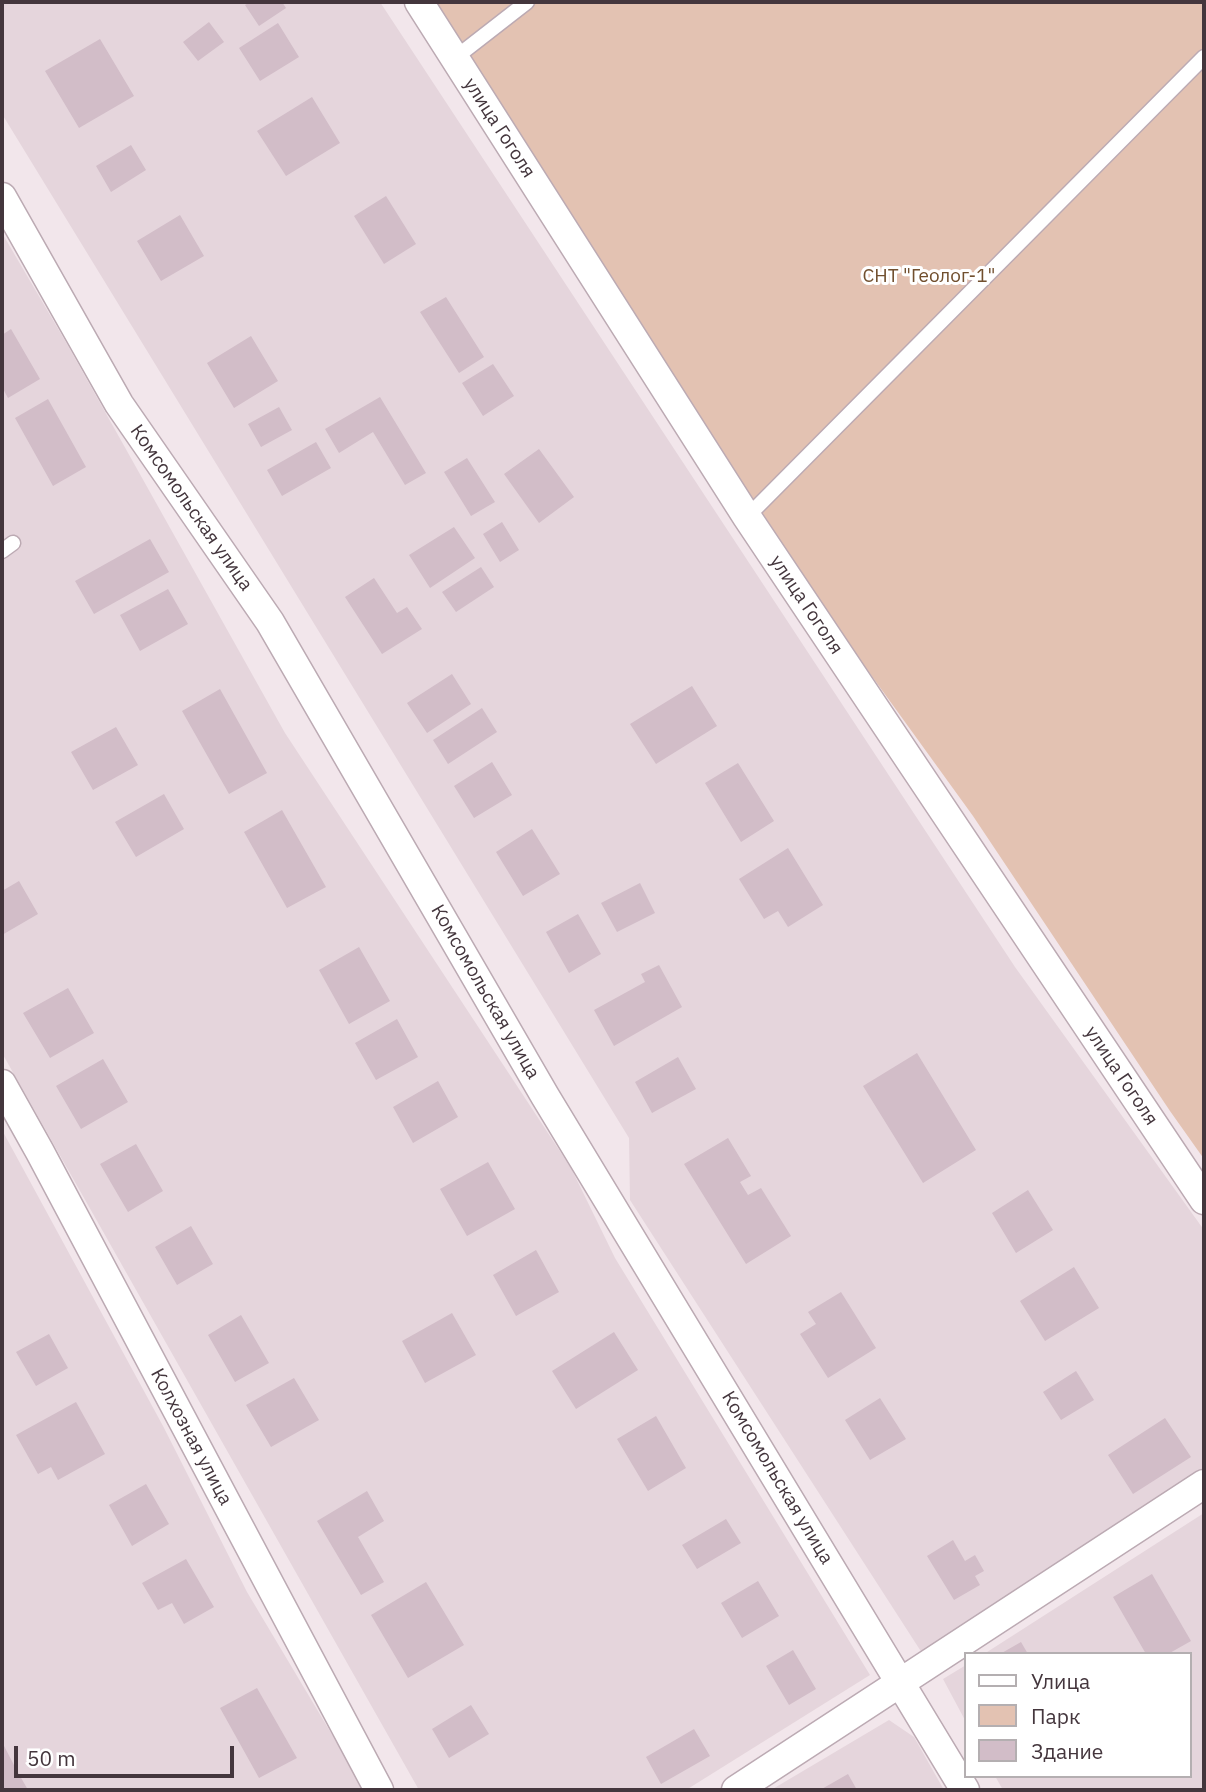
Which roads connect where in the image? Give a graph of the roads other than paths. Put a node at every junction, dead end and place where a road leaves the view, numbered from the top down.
1 (419, 2) edge
2 (527, 2) edge
3 (1204, 57) edge
4 (454, 58) junction
5 (2, 197) edge
6 (747, 517) junction
7 (2, 1084) edge
8 (1204, 1200) edge
9 (1204, 1484) edge
10 (901, 1683) junction
11 (379, 1790) edge
12 (736, 1790) edge
13 (965, 1790) edge

1 - 4 street, улица Гоголя
2 - 4 lane
3 - 6 lane
4 - 6 street, улица Гоголя
5 - 10 street, Комсомольская улица
6 - 8 street, улица Гоголя
7 - 11 street, Колхозная улица
9 - 10 street
10 - 12 street
10 - 13 street, Комсомольская улица

